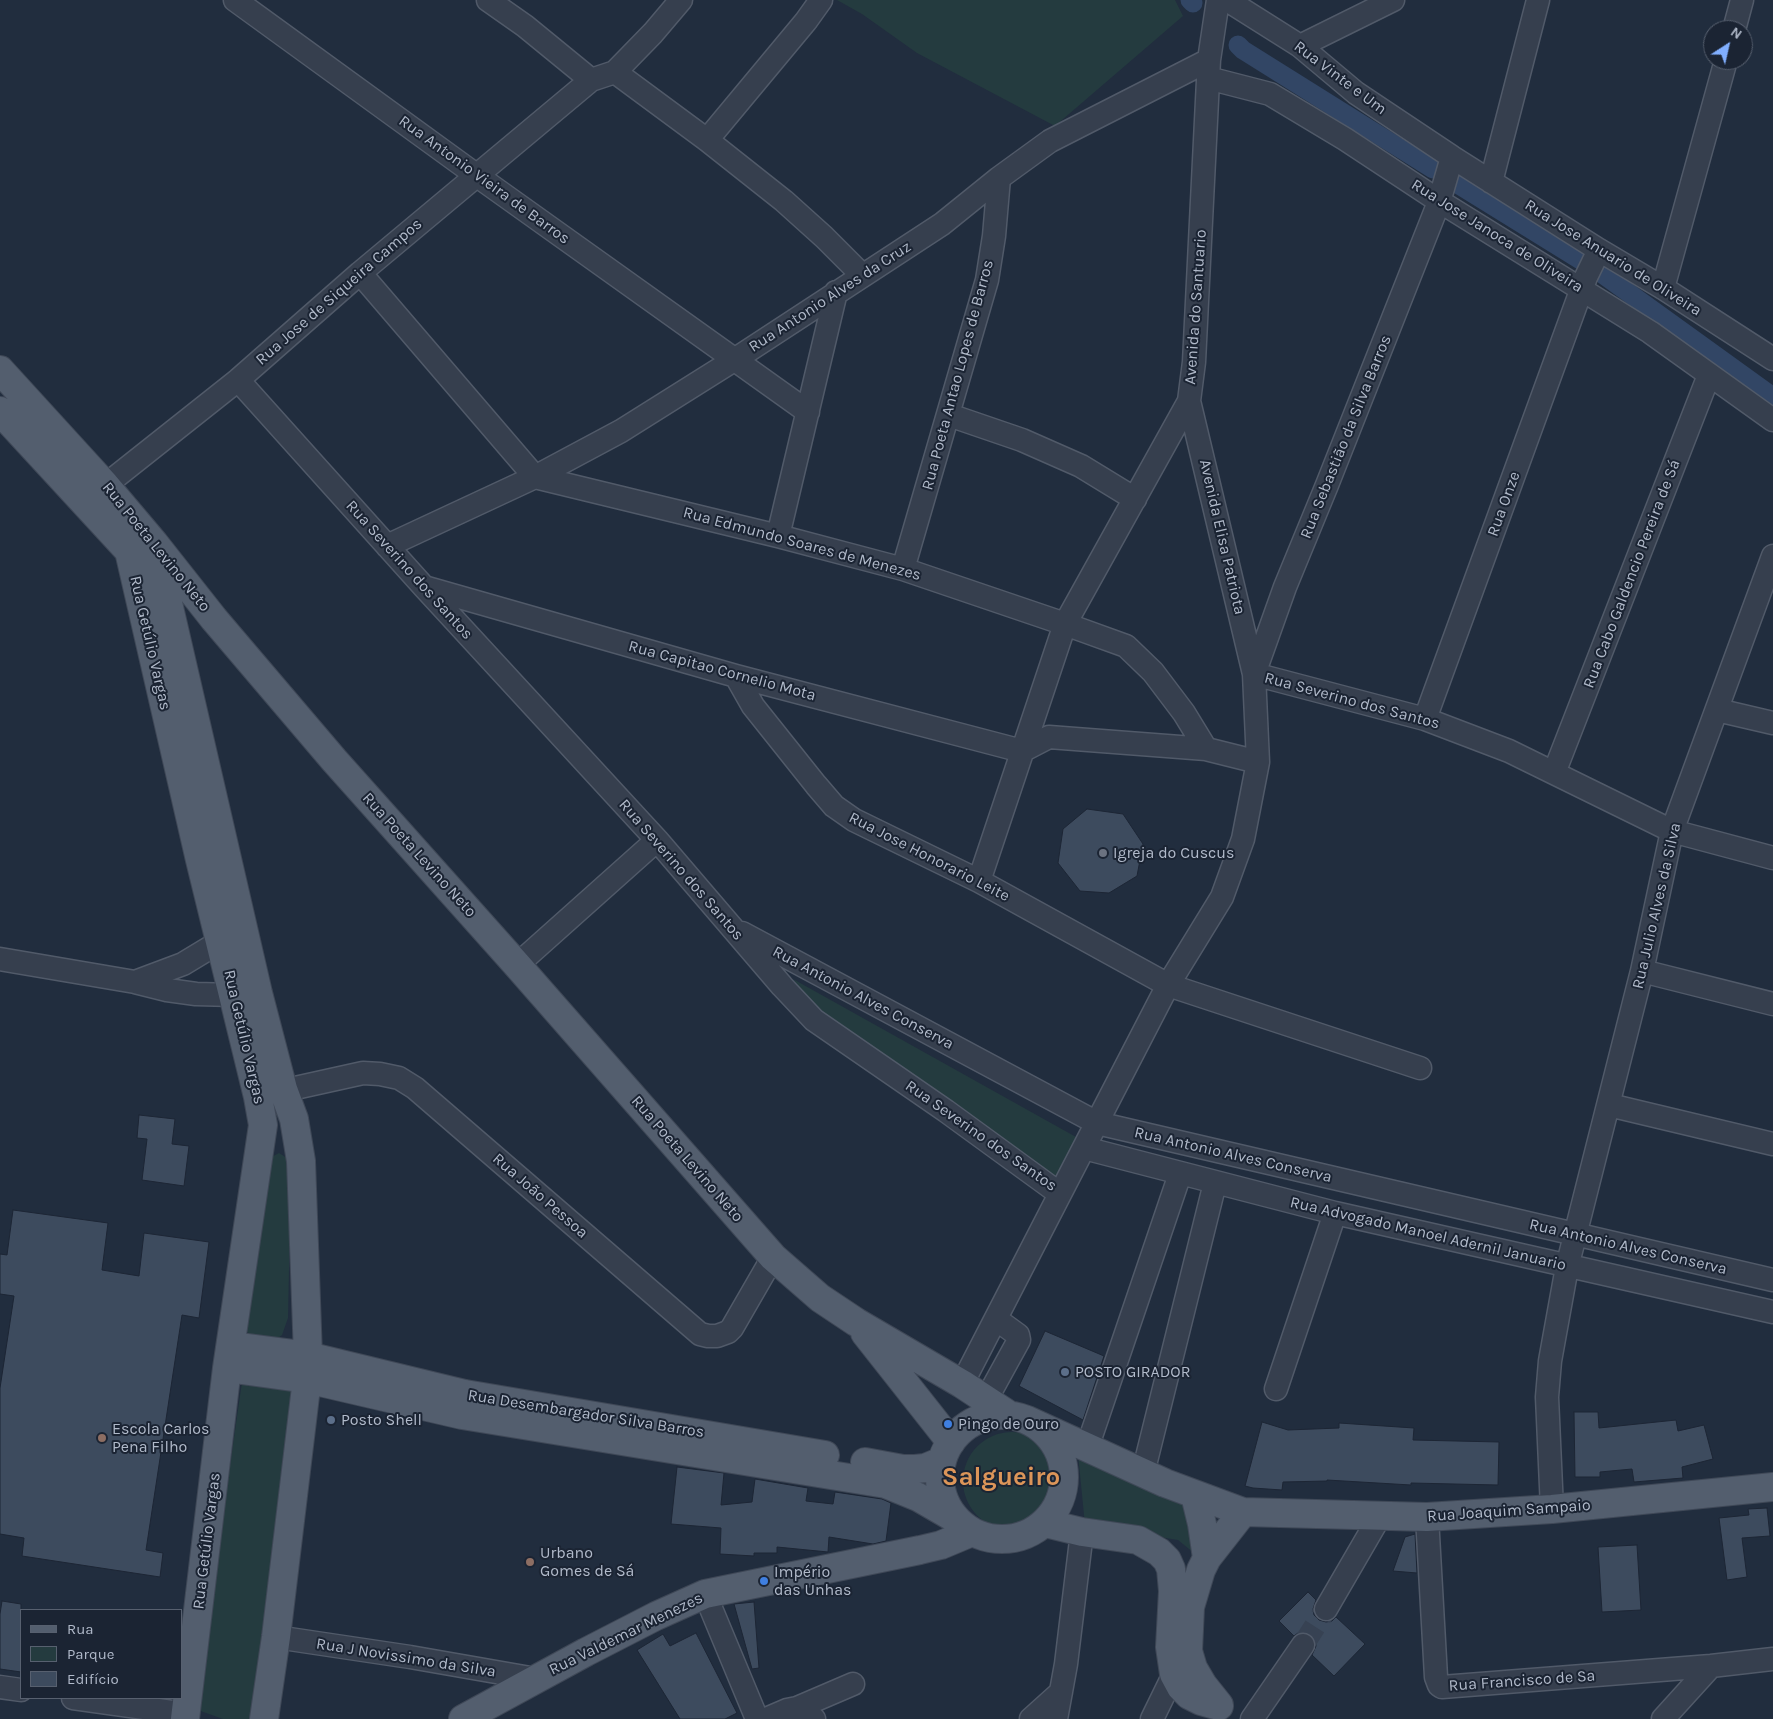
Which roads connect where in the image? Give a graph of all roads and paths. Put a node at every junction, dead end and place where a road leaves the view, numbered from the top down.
1 (235, 0) edge
2 (681, 0) edge
3 (821, 0) edge
4 (1218, 0) edge
5 (1227, 0) edge
6 (1393, 0) edge
7 (1538, 0) edge
8 (1742, 0) edge
9 (500, 3) edge
10 (1737, 20) edge
11 (1300, 46) junction
12 (1209, 69) junction
13 (1723, 70) edge
14 (615, 72) junction
15 (591, 80) junction
16 (707, 140) junction
17 (1450, 160) junction
18 (476, 175) junction
19 (999, 178) junction
20 (1491, 182) junction
21 (1439, 201) junction
22 (1590, 269) junction
23 (360, 273) junction
24 (862, 275) junction
25 (1663, 288) junction
26 (836, 292) junction
27 (1773, 359) edge
28 (734, 360) junction
29 (0, 370) edge
30 (1709, 376) junction
31 (238, 380) junction
32 (1189, 401) junction
33 (0, 411) edge
34 (808, 412) junction
35 (949, 415) junction
36 (1773, 420) edge
37 (535, 477) junction
38 (105, 485) junction
39 (1135, 500) junction
40 (85, 503) junction
41 (778, 536) junction
42 (154, 543) junction
43 (387, 546) junction
44 (1773, 556) edge
45 (903, 569) junction
46 (424, 587) junction
47 (1065, 624) junction
48 (1254, 674) junction
49 (736, 676) junction
50 (1717, 710) junction
51 (1425, 719) junction
52 (1773, 723) edge
53 (1206, 749) junction
54 (1022, 751) junction
55 (1258, 762) junction
56 (1554, 773) junction
57 (1672, 831) junction
58 (656, 840) junction
59 (1773, 858) edge
60 (979, 881) junction
61 (732, 927) junction
62 (234, 939) junction
63 (0, 959) edge
64 (518, 965) junction
65 (1642, 972) junction
66 (135, 982) junction
67 (1168, 986) junction
68 (246, 994) junction
69 (1773, 1004) edge
70 (1420, 1068) dead end
71 (271, 1093) junction
72 (1609, 1105) junction
73 (1097, 1123) junction
74 (1773, 1144) edge
75 (1084, 1148) junction
76 (1180, 1174) junction
77 (1215, 1182) junction
78 (1060, 1194) junction
79 (1335, 1213) junction
80 (1575, 1235) junction
81 (772, 1257) junction
82 (1567, 1266) junction
83 (1773, 1280) edge
84 (1773, 1312) edge
85 (996, 1319) junction
86 (856, 1322) junction
87 (229, 1357) junction
88 (308, 1368) junction
89 (962, 1384) junction
90 (1276, 1389) dead end
91 (1006, 1411) junction
92 (1087, 1448) junction
93 (744, 1451) junction
94 (946, 1452) junction
95 (1143, 1473) junction
96 (1773, 1486) edge
97 (1195, 1495) junction
98 (1552, 1509) junction
99 (1243, 1512) junction
100 (1380, 1516) junction
101 (1427, 1517) junction
102 (1045, 1523) junction
103 (964, 1525) junction
104 (1082, 1532) junction
105 (1207, 1558) junction
106 (705, 1594) junction
107 (1326, 1609) tunnel mouth
108 (276, 1637) junction
109 (1303, 1645) tunnel mouth
110 (1773, 1659) edge
111 (1711, 1666) junction
112 (1174, 1674) junction
113 (536, 1679) junction
114 (853, 1684) dead end
115 (0, 1687) edge
116 (20, 1690) edge
117 (1061, 1692) junction
118 (78, 1699) edge
119 (806, 1713) edge
120 (1226, 1713) edge
121 (186, 1717) edge
122 (264, 1719) edge
123 (463, 1719) edge
124 (757, 1719) edge
125 (766, 1719) edge
126 (1032, 1719) edge
127 (1056, 1719) edge
128 (1152, 1719) edge
129 (1252, 1719) edge
130 (1663, 1719) edge

1 - 18 street, Rua Antonio Vieira de Barros
2 - 14 street
3 - 16 street
4 - 12 street
5 - 11 street, Rua Vinte e Um
6 - 11 street
7 - 20 street
8 - 10 street
9 - 15 street
11 - 17 street, Rua Vinte e Um
12 - 19 street, Rua Antonio Alves da Cruz
12 - 21 street, Rua Jose Janoca de Oliveira
12 - 32 street, Avenida do Santuario
13 - 25 street
14 - 15 street
14 - 16 street
15 - 18 street, Rua Jose de Siqueira Campos
16 - 24 street
17 - 20 street, Rua Jose Anuario de Oliveira
17 - 21 street, Rua Sebastião da Silva Barros
18 - 23 street, Rua Jose de Siqueira Campos
18 - 28 street, Rua Antonio Vieira de Barros
19 - 24 street, Rua Antonio Alves da Cruz
19 - 35 street, Rua Poeta Antao Lopes de Barros
20 - 22 street, Rua Jose Anuario de Oliveira
21 - 22 street, Rua Jose Janoca de Oliveira
21 - 48 street, Rua Sebastião da Silva Barros
22 - 25 street, Rua Jose Anuario de Oliveira
22 - 30 street, Rua Jose Janoca de Oliveira
22 - 51 street, Rua Onze
23 - 31 street, Rua Jose de Siqueira Campos
23 - 37 street
24 - 26 street, Rua Antonio Alves da Cruz
25 - 27 street, Rua Jose Anuario de Oliveira
26 - 28 street, Rua Antonio Alves da Cruz
26 - 34 street
28 - 34 street, Rua Antonio Vieira de Barros
28 - 37 street, Rua Antonio Alves da Cruz
29 - 38 main road, Rua Poeta Levino Neto
30 - 36 street, Rua Jose Janoca de Oliveira
30 - 56 street, Rua Cabo Galdencio Pereira de Sá
31 - 38 street, Rua Jose de Siqueira Campos
31 - 43 street, Rua Severino dos Santos
32 - 39 street, Avenida do Santuario
32 - 48 street, Avenida Elisa Patriota
33 - 40 main road, Rua Getúlio Vargas
34 - 41 street
35 - 39 street
35 - 45 street, Rua Poeta Antao Lopes de Barros
37 - 41 street, Rua Edmundo Soares de Menezes
37 - 43 street, Rua Antonio Alves da Cruz
38 - 40 street, Rua Jose de Siqueira Campos
38 - 42 main road, Rua Poeta Levino Neto
39 - 47 street, Avenida do Santuario
40 - 62 main road, Rua Getúlio Vargas
41 - 45 street, Rua Edmundo Soares de Menezes
42 - 62 main road, Rua Getúlio Vargas
42 - 64 main road, Rua Poeta Levino Neto
43 - 46 street, Rua Severino dos Santos
44 - 50 street, Rua Julio Alves da Silva
45 - 47 street, Rua Edmundo Soares de Menezes
46 - 49 street, Rua Capitao Cornelio Mota
46 - 58 street, Rua Severino dos Santos
47 - 53 street, Rua Edmundo Soares de Menezes
47 - 54 street, Avenida do Santuario
48 - 51 street, Rua Severino dos Santos
48 - 55 street, Rua Severino dos Santos
49 - 54 street, Rua Capitao Cornelio Mota
49 - 60 street, Rua Jose Honorario Leite
50 - 52 street
50 - 57 street, Rua Julio Alves da Silva
51 - 56 street, Rua Severino dos Santos
53 - 54 street
53 - 55 street
54 - 60 street, Avenida do Santuario
55 - 67 street, Rua Severino dos Santos
56 - 57 street, Rua Severino dos Santos
57 - 59 street, Rua Severino dos Santos
57 - 65 street, Rua Julio Alves da Silva
58 - 61 street, Rua Severino dos Santos
58 - 64 street
60 - 67 street, Rua Jose Honorario Leite
61 - 73 street, Rua Antonio Alves Conserva
61 - 78 street, Rua Severino dos Santos
62 - 66 street
62 - 68 main road, Rua Getúlio Vargas
63 - 66 street
64 - 81 main road, Rua Poeta Levino Neto
65 - 69 street
65 - 72 street, Rua Julio Alves da Silva
66 - 68 street
67 - 70 street, Rua Jose Honorario Leite
67 - 73 street, Rua Severino dos Santos
68 - 71 main road, Rua Getúlio Vargas
71 - 81 street, Rua João Pessoa
71 - 87 main road, Rua Getúlio Vargas
71 - 88 main road, Rua Getúlio Vargas
72 - 74 street
72 - 80 street, Rua Julio Alves da Silva
73 - 75 street, Rua Severino dos Santos
73 - 80 street, Rua Antonio Alves Conserva
75 - 76 street, Rua Advogado Manoel Adernil Januario
75 - 78 street, Rua Severino dos Santos
76 - 77 street, Rua Advogado Manoel Adernil Januario
76 - 92 street
77 - 79 street, Rua Advogado Manoel Adernil Januario
77 - 95 street
78 - 85 street
79 - 82 street, Rua Advogado Manoel Adernil Januario
79 - 90 street
80 - 82 street, Rua Julio Alves da Silva
80 - 83 street, Rua Antonio Alves Conserva
81 - 86 main road, Rua Poeta Levino Neto
82 - 84 street, Rua Advogado Manoel Adernil Januario
82 - 98 street, Rua Julio Alves da Silva
85 - 89 street
85 - 91 street
86 - 89 main road, Rua Poeta Levino Neto
86 - 94 main road, Rua Poeta Levino Neto
87 - 88 main road, Rua Desembargador Silva Barros
87 - 121 main road, Rua Getúlio Vargas
88 - 93 main road, Rua Desembargador Silva Barros
88 - 108 main road, Rua Getúlio Vargas
89 - 91 main road, Rua Poeta Levino Neto
91 - 92 main road, Rua Joaquim Sampaio
91 - 94 main road
91 - 102 main road
92 - 95 main road, Rua Joaquim Sampaio
93 - 94 main road, Rua Desembargador Silva Barros
93 - 103 main road, Rua Desembargador Silva Barros
94 - 103 main road
95 - 97 main road, Rua Joaquim Sampaio
96 - 98 main road, Rua Joaquim Sampaio
97 - 99 main road, Rua Joaquim Sampaio
97 - 105 main road
98 - 101 main road, Rua Joaquim Sampaio
99 - 100 main road, Rua Joaquim Sampaio
99 - 105 main road
100 - 101 main road, Rua Joaquim Sampaio
100 - 107 street
101 - 111 street, Rua Francisco de Sa
102 - 103 main road
102 - 104 main road
103 - 106 main road, Rua Valdemar Menezes
104 - 112 main road
104 - 117 street
105 - 120 main road
106 - 113 main road, Rua Valdemar Menezes
106 - 124 street
108 - 113 street, Rua J Novissimo da Silva
108 - 122 main road, Rua Getúlio Vargas
109 - 129 street
110 - 111 street, Rua Francisco de Sa
111 - 130 street
112 - 120 main road
112 - 128 street
113 - 123 main road, Rua Valdemar Menezes
114 - 119 street
115 - 116 street
117 - 126 street
117 - 127 street
118 - 121 street
119 - 125 street

